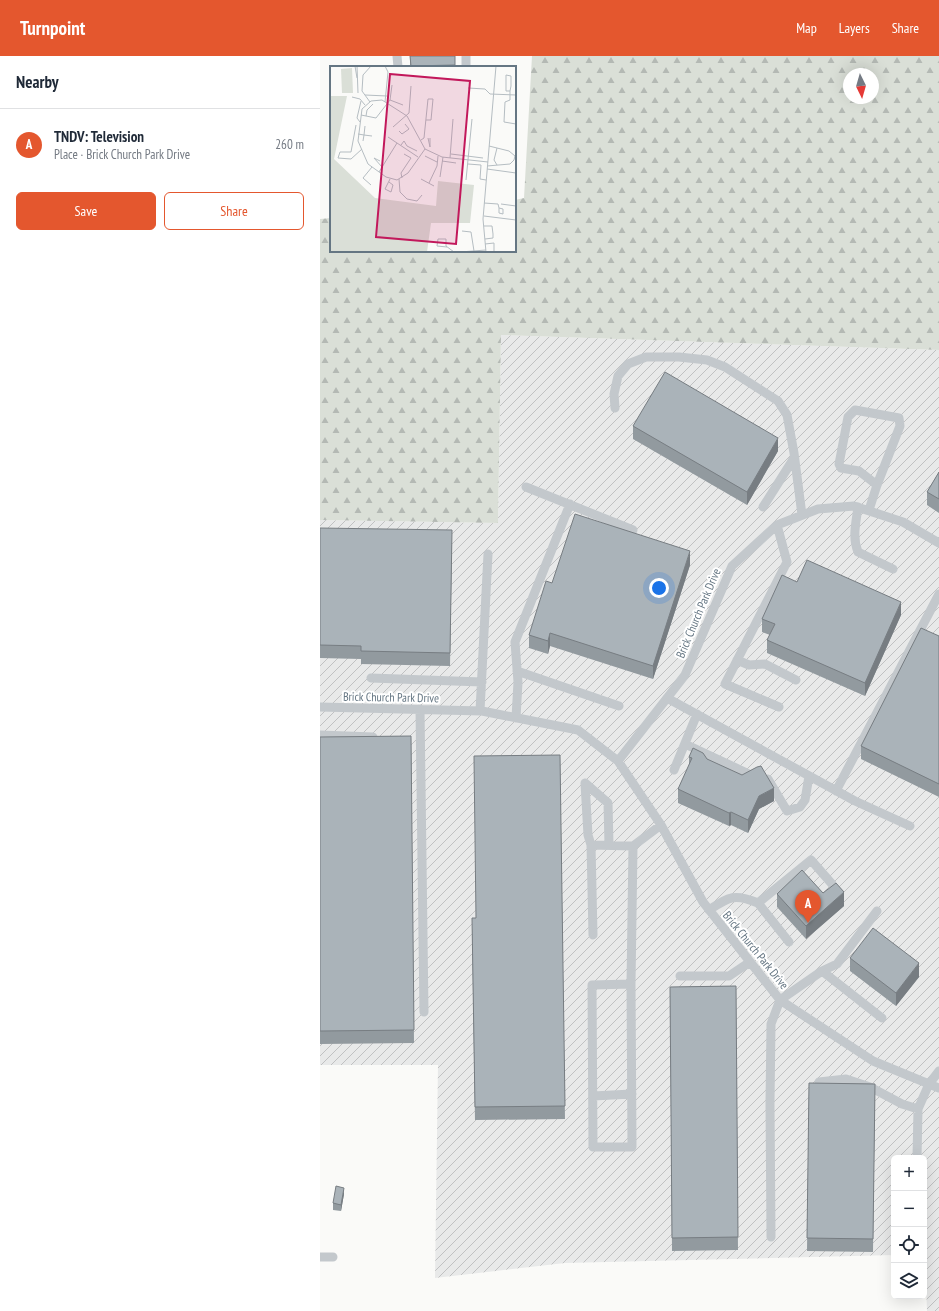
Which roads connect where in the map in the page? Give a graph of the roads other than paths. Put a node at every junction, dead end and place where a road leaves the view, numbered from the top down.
1 (397, 56) edge
2 (398, 66) edge
3 (615, 408) dead end
4 (794, 458) junction
5 (877, 485) junction
6 (526, 487) dead end
7 (570, 504) junction
8 (763, 507) dead end
9 (858, 507) junction
10 (869, 510) junction
11 (802, 515) junction
12 (777, 525) junction
13 (633, 530) dead end
14 (939, 543) edge
15 (488, 554) dead end
16 (893, 568) dead end
17 (939, 594) edge
18 (737, 660) junction
19 (517, 671) junction
20 (371, 678) dead end
21 (796, 680) dead end
22 (482, 682) junction
23 (667, 698) junction
24 (619, 706) dead end
25 (320, 707) edge
26 (779, 707) dead end
27 (420, 709) junction
28 (480, 710) junction
29 (697, 714) junction
30 (516, 718) junction
31 (320, 735) edge
32 (382, 737) edge
33 (685, 744) junction
34 (618, 761) junction
35 (674, 770) dead end
36 (809, 776) junction
37 (836, 791) junction
38 (661, 825) junction
39 (910, 826) dead end
40 (591, 845) junction
41 (608, 845) junction
42 (633, 846) junction
43 (832, 884) edge
44 (758, 903) junction
45 (709, 910) junction
46 (878, 911) dead end
47 (593, 936) dead end
48 (789, 942) dead end
49 (750, 962) junction
50 (822, 971) junction
51 (680, 976) dead end
52 (631, 984) junction
53 (780, 1000) junction
54 (424, 1012) dead end
55 (882, 1018) dead end
56 (939, 1071) edge
57 (819, 1082) edge
58 (929, 1084) junction
59 (939, 1088) edge
60 (632, 1094) junction
61 (593, 1096) junction
62 (918, 1109) junction
63 (917, 1155) edge
64 (771, 1236) dead end
65 (320, 1257) edge
66 (333, 1257) dead end

1 - 2 street
3 - 4 street
4 - 8 street
4 - 11 street
5 - 5 street
5 - 10 street
6 - 7 street
7 - 13 street
7 - 19 street
9 - 10 street, Brick Church Park Drive
9 - 11 street, Brick Church Park Drive
9 - 16 street
10 - 14 street, Brick Church Park Drive
11 - 12 street, Brick Church Park Drive
12 - 18 street
12 - 23 street, Brick Church Park Drive
15 - 22 street
17 - 37 street
18 - 21 street
18 - 26 street
19 - 24 street
19 - 30 street
20 - 22 street
22 - 28 street
23 - 29 street
23 - 34 street, Brick Church Park Drive
25 - 27 street, Brick Church Park Drive
27 - 28 street, Brick Church Park Drive
27 - 54 street
28 - 30 street, Brick Church Park Drive
29 - 33 street
29 - 36 street
30 - 34 street, Brick Church Park Drive
31 - 32 street
33 - 35 street
33 - 36 street
34 - 38 street, Brick Church Park Drive
36 - 37 street
37 - 39 street
38 - 42 street
38 - 45 street, Brick Church Park Drive
40 - 41 street
40 - 41 street
40 - 47 street
41 - 42 street
42 - 52 street
43 - 44 street
44 - 45 street
44 - 48 street
45 - 49 street, Brick Church Park Drive
46 - 50 street
49 - 51 street
49 - 53 street, Brick Church Park Drive
50 - 53 street
50 - 55 street
52 - 60 street
52 - 61 street
53 - 58 street, Brick Church Park Drive
53 - 64 street
56 - 58 street
57 - 62 street
58 - 59 street, Brick Church Park Drive
58 - 62 street
60 - 61 street
60 - 61 street
62 - 63 street
65 - 66 street

